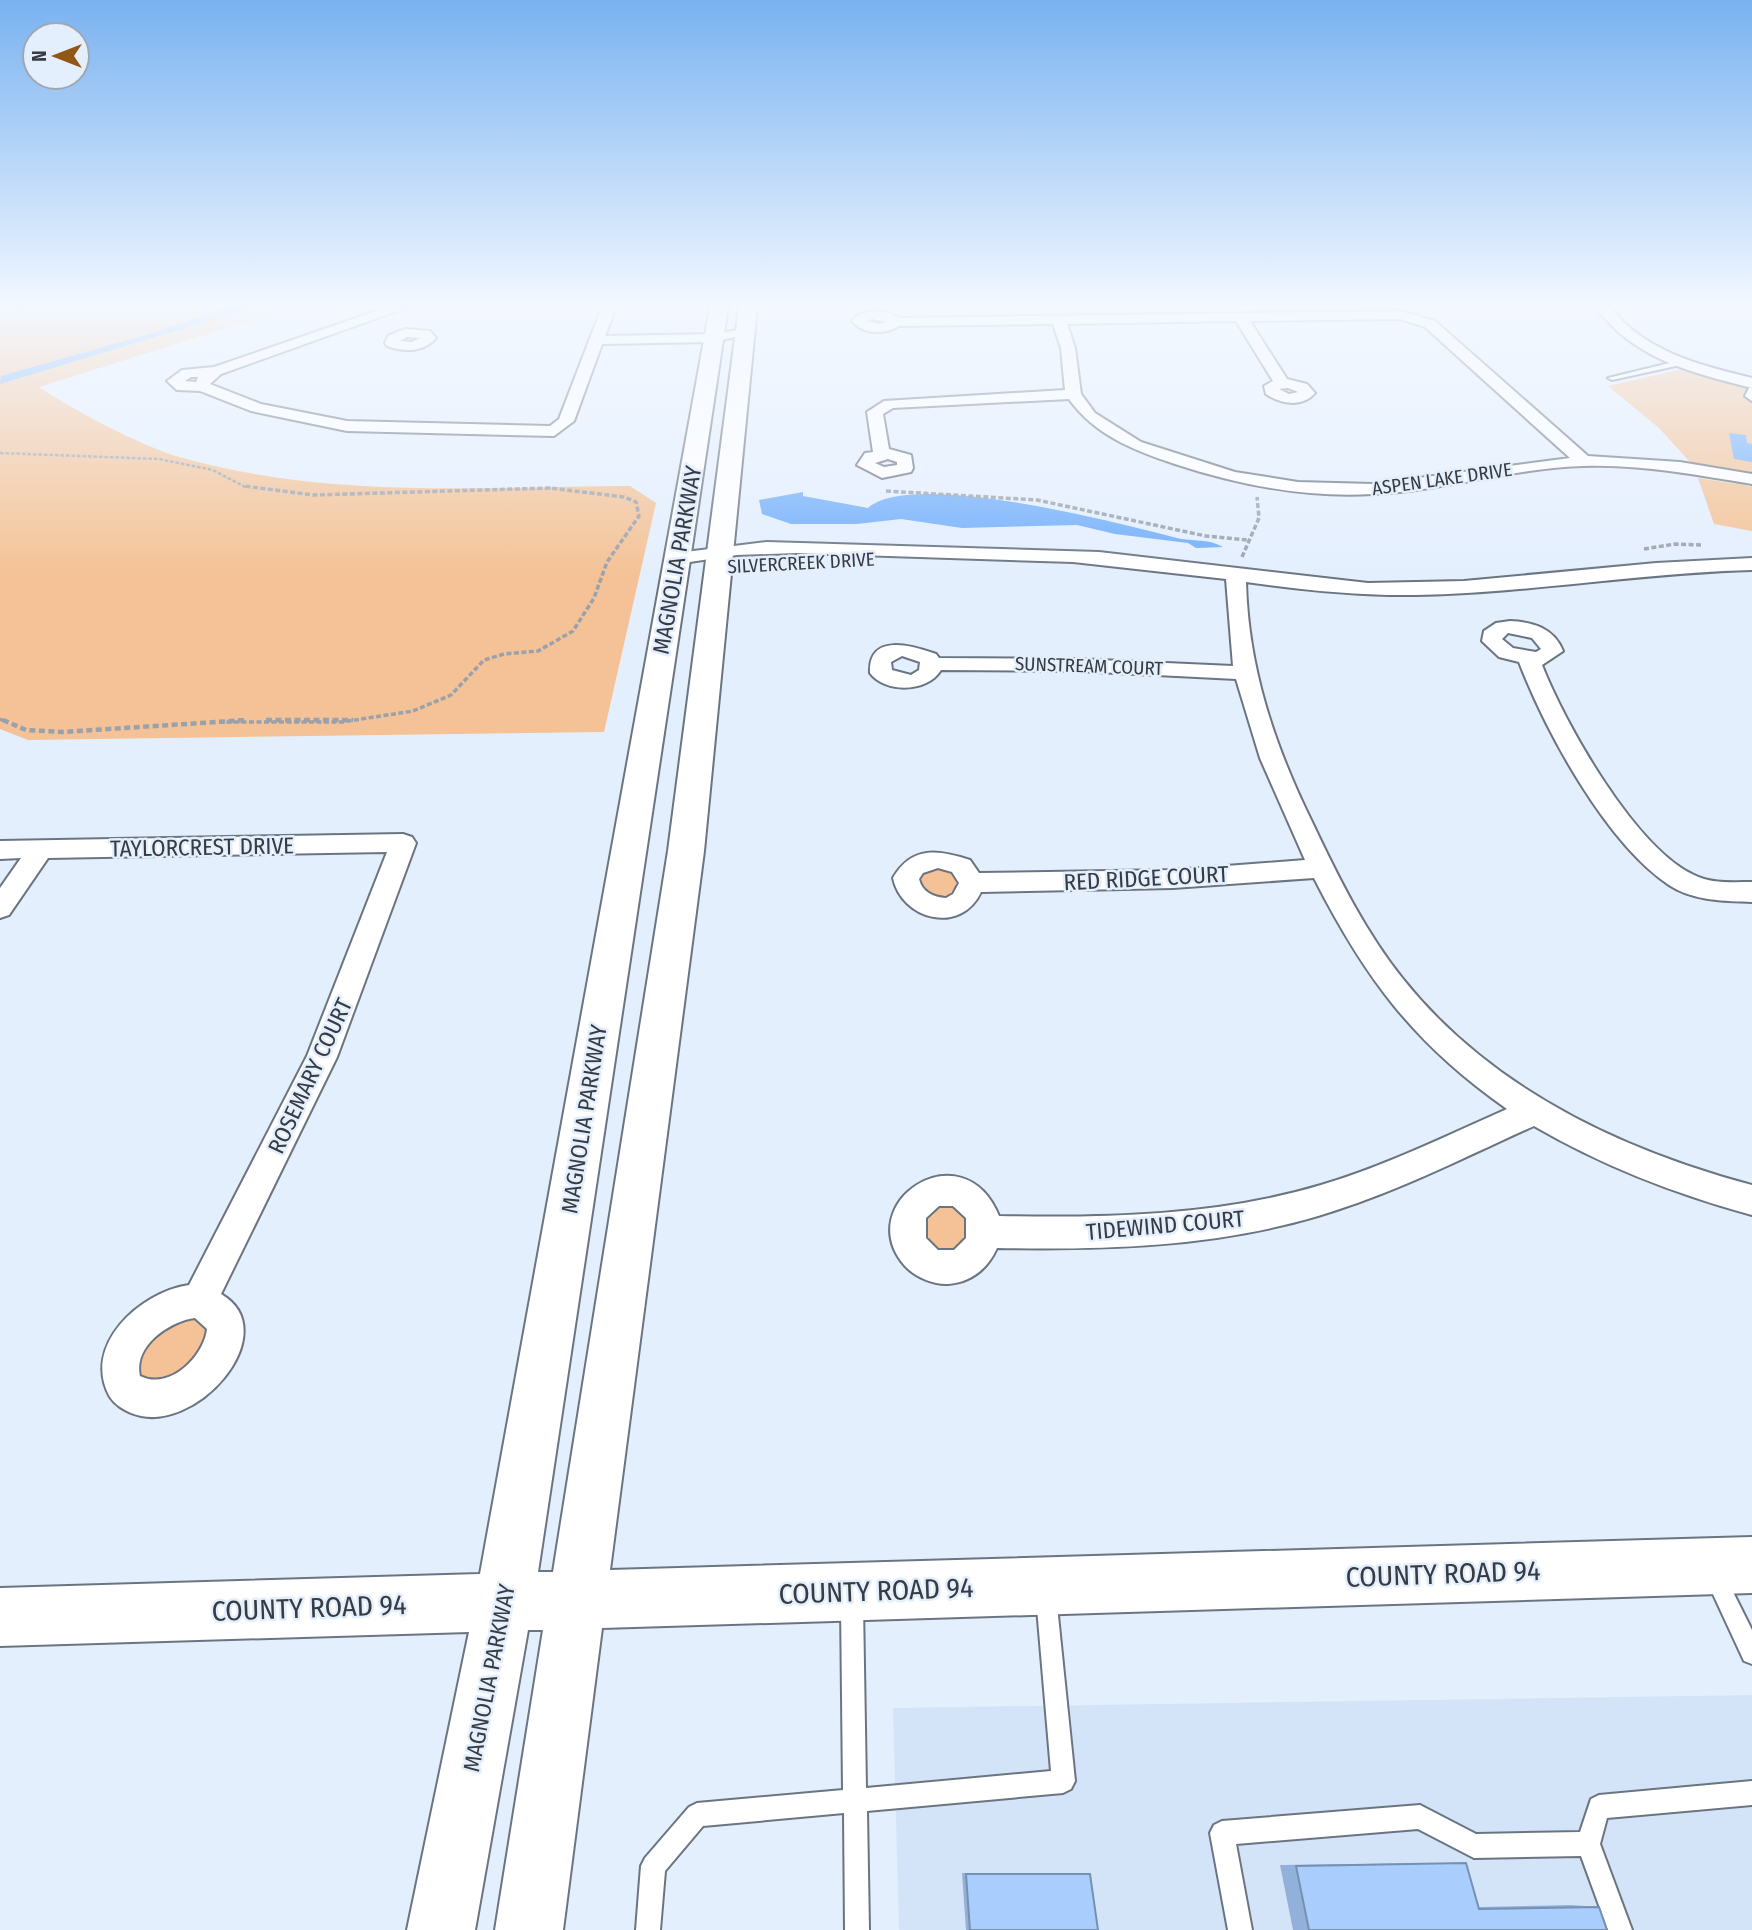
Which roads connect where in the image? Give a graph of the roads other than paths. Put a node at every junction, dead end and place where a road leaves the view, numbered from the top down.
1 (238, 397) edge
2 (572, 397) edge
3 (709, 397) edge
4 (722, 397) edge
5 (1018, 397) edge
6 (1075, 397) edge
7 (1512, 397) edge
8 (560, 426) junction
9 (535, 433) junction
10 (882, 454) junction
11 (1583, 461) junction
12 (1752, 479) edge
13 (676, 558) junction
14 (719, 558) junction
15 (1752, 564) edge
16 (1239, 566) junction
17 (1529, 659) dead end
18 (932, 664) dead end
19 (1245, 673) junction
20 (403, 844) joint
21 (0, 850) edge
22 (40, 850) junction
23 (1320, 868) junction
24 (972, 883) dead end
25 (681, 887) junction
26 (622, 890) junction
27 (1752, 892) edge
28 (0, 908) edge
29 (1535, 1111) junction
30 (1752, 1200) edge
31 (986, 1232) dead end
32 (199, 1301) dead end
33 (1731, 1566) edge
34 (1045, 1586) junction
35 (852, 1592) junction
36 (578, 1600) junction
37 (504, 1602) junction
38 (0, 1617) edge
39 (1752, 1653) edge
40 (1752, 1793) edge
41 (855, 1798) junction
42 (1588, 1844) junction
43 (441, 1930) edge
44 (529, 1930) edge
45 (648, 1930) edge
46 (856, 1930) edge
47 (1240, 1930) edge
48 (1620, 1930) edge

1 - 9 street
2 - 8 street
3 - 13 main road, MAGNOLIA PARKWAY
4 - 14 main road, MAGNOLIA PARKWAY
5 - 10 street
6 - 11 street, ASPEN LAKE DRIVE
7 - 11 street
8 - 9 street
8 - 9 street
10 - 10 street
11 - 12 street, ASPEN LAKE DRIVE
13 - 14 street, SILVERCREEK DRIVE
13 - 26 main road, MAGNOLIA PARKWAY
14 - 16 street, SILVERCREEK DRIVE
14 - 25 main road, MAGNOLIA PARKWAY
15 - 16 street
16 - 19 street
17 - 27 street
18 - 19 street, SUNSTREAM COURT
19 - 23 street
20 - 22 street, TAYLORCREST DRIVE
20 - 32 street, ROSEMARY COURT
21 - 22 street, TAYLORCREST DRIVE
22 - 28 street
23 - 24 street, RED RIDGE COURT
23 - 29 street
25 - 26 main road
25 - 36 main road, MAGNOLIA PARKWAY
26 - 37 main road, MAGNOLIA PARKWAY
29 - 30 street
29 - 31 street, TIDEWIND COURT
33 - 34 main road, COUNTY ROAD 94
33 - 39 lane
34 - 35 main road, COUNTY ROAD 94
34 - 41 lane
35 - 36 main road, COUNTY ROAD 94
35 - 41 lane
36 - 37 main road, COUNTY ROAD 94
36 - 44 main road, MAGNOLIA PARKWAY
37 - 38 main road, COUNTY ROAD 94
37 - 43 main road, MAGNOLIA PARKWAY
40 - 42 lane
41 - 45 lane
41 - 46 lane
42 - 47 lane
42 - 48 lane

